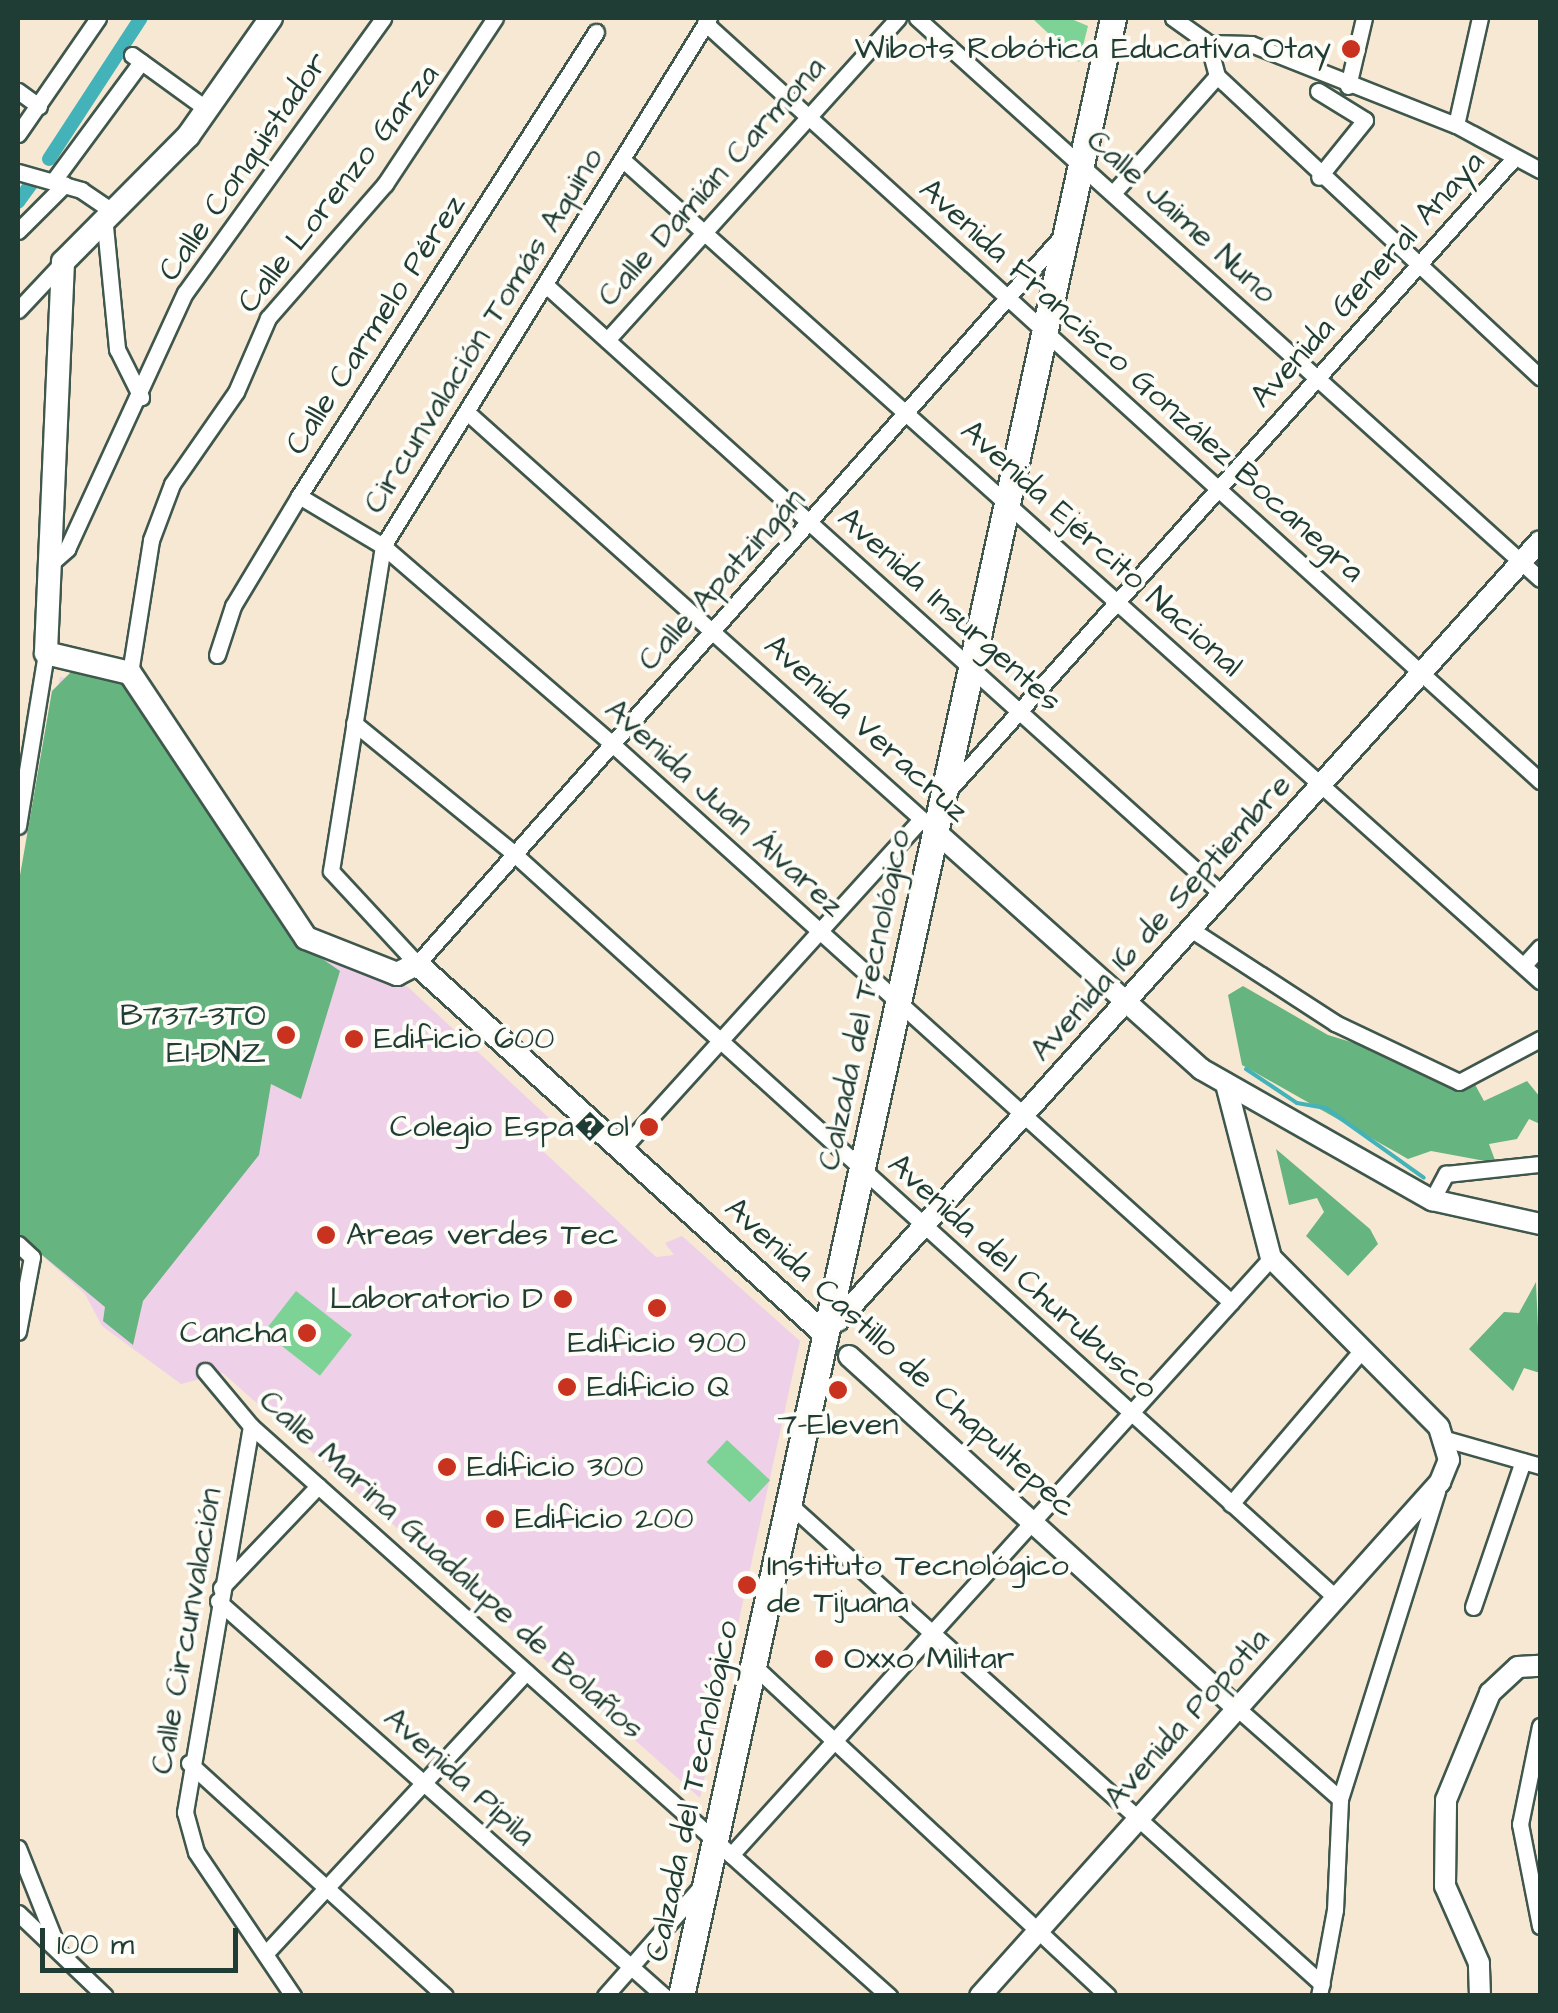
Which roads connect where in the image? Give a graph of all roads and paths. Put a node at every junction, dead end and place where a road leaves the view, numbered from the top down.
1 (98, 18) edge
2 (383, 18) edge
3 (495, 18) edge
4 (898, 18) edge
5 (917, 18) edge
6 (1113, 18) edge
7 (1173, 18) edge
8 (1364, 18) edge
9 (1480, 18) edge
10 (707, 20) edge
11 (261, 22) edge
12 (596, 32) dead end
13 (1208, 42) junction
14 (1217, 76) junction
15 (1348, 86) junction
16 (18, 91) edge
17 (1318, 91) dead end
18 (40, 106) junction
19 (208, 110) junction
20 (809, 116) junction
21 (1456, 125) junction
22 (18, 134) edge
23 (1514, 158) junction
24 (624, 160) junction
25 (1082, 163) junction
26 (1540, 170) edge
27 (18, 172) edge
28 (1319, 177) junction
29 (60, 182) junction
30 (1114, 192) junction
31 (110, 220) junction
32 (18, 231) edge
33 (705, 231) junction
34 (1066, 231) junction
35 (63, 262) junction
36 (1417, 267) junction
37 (548, 287) junction
38 (1009, 298) junction
39 (18, 310) edge
40 (1045, 331) junction
41 (607, 340) junction
42 (1318, 377) junction
43 (1540, 377) edge
44 (140, 397) junction
45 (908, 413) junction
46 (469, 414) junction
47 (1218, 489) junction
48 (298, 496) junction
49 (1008, 501) junction
50 (811, 524) junction
51 (1540, 541) edge
52 (383, 546) junction
53 (1522, 563) junction
54 (50, 564) junction
55 (1540, 580) edge
56 (1118, 600) junction
57 (713, 632) junction
58 (46, 653) junction
59 (217, 656) dead end
60 (971, 668) junction
61 (130, 672) junction
62 (1422, 673) junction
63 (1020, 710) junction
64 (354, 723) junction
65 (611, 743) junction
66 (1540, 781) edge
67 (1322, 784) junction
68 (943, 796) junction
69 (928, 825) junction
70 (18, 826) edge
71 (512, 852) junction
72 (331, 870) joint
73 (1223, 896) junction
74 (1192, 930) junction
75 (820, 931) junction
76 (1540, 948) edge
77 (417, 964) junction
78 (1524, 965) junction
79 (1540, 981) edge
80 (898, 1002) junction
81 (1126, 1006) junction
82 (1540, 1040) edge
83 (720, 1041) junction
84 (1226, 1084) junction
85 (1024, 1115) junction
86 (622, 1148) junction
87 (1540, 1164) edge
88 (862, 1169) junction
89 (1432, 1200) junction
90 (1540, 1224) edge
91 (925, 1226) junction
92 (18, 1244) edge
93 (1271, 1258) junction
94 (1231, 1302) junction
95 (832, 1328) junction
96 (18, 1332) edge
97 (1360, 1351) junction
98 (849, 1356) joint
99 (204, 1371) dead end
100 (1130, 1413) junction
101 (251, 1426) junction
102 (1449, 1440) junction
103 (1523, 1460) junction
104 (1540, 1466) edge
105 (1440, 1482) junction
106 (318, 1486) junction
107 (788, 1504) junction
108 (1231, 1504) junction
109 (1033, 1522) junction
110 (220, 1594) junction
111 (1335, 1597) junction
112 (1473, 1607) dead end
113 (931, 1634) junction
114 (753, 1666) junction
115 (1540, 1666) edge
116 (526, 1672) junction
117 (1238, 1709) junction
118 (1540, 1726) edge
119 (832, 1742) junction
120 (189, 1762) junction
121 (424, 1782) junction
122 (1340, 1799) junction
123 (1139, 1818) junction
124 (18, 1848) edge
125 (723, 1848) junction
126 (706, 1882) junction
127 (326, 1888) junction
128 (18, 1914) edge
129 (1540, 1926) edge
130 (1037, 1933) junction
131 (58, 1950) junction
132 (266, 1953) junction
133 (631, 1966) junction
134 (1321, 1990) edge
135 (105, 1996) edge
136 (293, 1996) edge
137 (445, 1996) edge
138 (605, 1996) edge
139 (664, 1996) edge
140 (681, 1996) edge
141 (889, 1996) edge
142 (980, 1996) edge
143 (1108, 1996) edge
144 (1480, 1996) edge

1 - 18 street
2 - 44 street, Calle Conquistador
3 - 61 street, Calle Lorenzo Garza
4 - 20 street, Calle Damián Carmona
5 - 25 street, Calle Jaime Nuno
6 - 25 main road, Calzada del Tecnológico
7 - 13 street
8 - 15 street
9 - 21 street
10 - 20 street, Avenida Francisco González Bocanegra
10 - 24 street, Circunvalación Tomás Aquino
11 - 19 main road
12 - 48 street, Calle Carmelo Pérez
13 - 14 street
13 - 15 street
14 - 28 street
14 - 30 street
15 - 21 street
16 - 18 street
17 - 28 street
18 - 22 street
19 - 29 street
19 - 31 main road
20 - 33 street, Calle Damián Carmona
20 - 38 street, Avenida Francisco González Bocanegra
21 - 23 street
23 - 26 street
23 - 36 street, Avenida General Anaya
24 - 33 street, Avenida Ejército Nacional
24 - 37 street, Circunvalación Tomás Aquino
25 - 30 street, Calle Jaime Nuno
25 - 34 main road, Calzada del Tecnológico
27 - 29 street
28 - 36 street
29 - 31 street
29 - 32 street
30 - 42 street, Calle Jaime Nuno
31 - 35 main road
31 - 44 street
33 - 41 street, Calle Damián Carmona
33 - 45 street, Avenida Ejército Nacional
34 - 38 street, Calle Apatzingán
34 - 40 main road, Calzada del Tecnológico
35 - 39 street
35 - 54 main road
36 - 42 street, Avenida General Anaya
36 - 43 street
37 - 41 street, Avenida Insurgentes
37 - 46 street, Circunvalación Tomás Aquino
38 - 40 street, Avenida Francisco González Bocanegra
38 - 45 street, Calle Apatzingán
40 - 47 street, Avenida Francisco González Bocanegra
40 - 49 main road, Calzada del Tecnológico
41 - 50 street, Avenida Insurgentes
42 - 47 street, Avenida General Anaya
42 - 53 street, Calle Jaime Nuno
44 - 54 street, Calle Conquistador
45 - 49 street, Avenida Ejército Nacional
45 - 50 street, Calle Apatzingán
46 - 52 street, Circunvalación Tomás Aquino
46 - 57 street, Avenida Veracruz
47 - 56 street, Avenida General Anaya
47 - 62 street, Avenida Francisco González Bocanegra
48 - 52 street, Avenida Juan Álvarez
48 - 59 street, Calle Carmelo Pérez
49 - 56 street, Avenida Ejército Nacional
49 - 60 main road, Calzada del Tecnológico
50 - 57 street, Calle Apatzingán
50 - 60 street, Avenida Insurgentes
51 - 53 street, Avenida 16 de Septiembre
52 - 64 street, Circunvalación Tomás Aquino
52 - 65 street, Avenida Juan Álvarez
53 - 55 street, Calle Jaime Nuno
53 - 62 street, Avenida 16 de Septiembre
54 - 58 main road
56 - 63 street, Avenida General Anaya
56 - 67 street, Avenida Ejército Nacional
57 - 65 street, Calle Apatzingán
57 - 69 street, Avenida Veracruz
58 - 61 main road
58 - 70 street
60 - 63 street, Avenida Insurgentes
60 - 68 main road, Calzada del Tecnológico
61 - 77 main road
62 - 66 street, Avenida Francisco González Bocanegra
62 - 67 street, Avenida 16 de Septiembre
63 - 68 street, Avenida General Anaya
63 - 73 street, Avenida Insurgentes
64 - 71 street, Avenida del Churubusco
64 - 72 street, Circunvalación Tomás Aquino
65 - 71 street, Calle Apatzingán
65 - 75 street, Avenida Juan Álvarez
67 - 73 street, Avenida 16 de Septiembre
67 - 78 street, Avenida Ejército Nacional
68 - 69 main road, Calzada del Tecnológico
69 - 75 street
69 - 80 main road, Calzada del Tecnológico
69 - 81 street, Avenida Veracruz
71 - 77 street, Calle Apatzingán
71 - 83 street, Avenida del Churubusco
72 - 77 street, Avenida Castillo de Chapultepec
73 - 74 street, Avenida 16 de Septiembre
74 - 81 street, Avenida 16 de Septiembre
74 - 82 street
75 - 80 street, Avenida Juan Álvarez
75 - 83 street
76 - 78 street
77 - 86 main road, Avenida Castillo de Chapultepec
78 - 79 street, Avenida Ejército Nacional
80 - 85 street, Avenida Juan Álvarez
80 - 88 main road, Calzada del Tecnológico
81 - 84 street, Avenida Veracruz
81 - 85 street, Avenida 16 de Septiembre
83 - 86 street
83 - 88 street, Avenida del Churubusco
84 - 89 street, Avenida Veracruz
84 - 93 street
85 - 91 street, Avenida 16 de Septiembre
85 - 94 street, Avenida Juan Álvarez
86 - 95 main road, Avenida Castillo de Chapultepec
87 - 89 street
88 - 91 street, Avenida del Churubusco
88 - 95 main road, Calzada del Tecnológico
89 - 90 street, Avenida Veracruz
91 - 95 street, Avenida 16 de Septiembre
91 - 100 street, Avenida del Churubusco
92 - 96 street
93 - 94 street
93 - 97 street
94 - 100 street
95 - 98 street, Avenida Castillo de Chapultepec
95 - 107 main road, Calzada del Tecnológico
97 - 102 street
97 - 108 street
98 - 109 street, Avenida Castillo de Chapultepec
99 - 101 street, Calle Marina Guadalupe de Bolaños
100 - 108 street, Avenida del Churubusco
100 - 109 street
101 - 106 street, Calle Marina Guadalupe de Bolaños
101 - 110 street, Calle Circunvalación
102 - 103 street
102 - 105 street
103 - 104 street
103 - 112 street
105 - 111 street, Avenida Popotla
105 - 122 street
106 - 110 street
106 - 116 street, Calle Marina Guadalupe de Bolaños
107 - 113 street
107 - 114 main road, Calzada del Tecnológico
108 - 111 street, Avenida del Churubusco
109 - 113 street
109 - 117 street, Avenida Castillo de Chapultepec
110 - 120 street, Calle Circunvalación
110 - 121 street, Avenida Pípila
111 - 117 street, Avenida Popotla
113 - 119 street
113 - 123 street
114 - 119 street
114 - 125 main road, Calzada del Tecnológico
115 - 144 street
116 - 121 street
116 - 125 street, Calle Marina Guadalupe de Bolaños
117 - 122 street, Avenida Castillo de Chapultepec
117 - 123 street, Avenida Popotla
118 - 129 street
119 - 125 street
119 - 130 street
120 - 127 street
120 - 132 street, Calle Circunvalación
121 - 127 street
121 - 133 street, Avenida Pípila
122 - 134 street
123 - 130 street, Avenida Popotla
123 - 134 street
124 - 131 street
125 - 126 main road, Calzada del Tecnológico
125 - 141 street, Calle Marina Guadalupe de Bolaños
126 - 133 street
126 - 140 main road, Calzada del Tecnológico
127 - 132 street
127 - 137 street
128 - 131 street
130 - 142 street, Avenida Popotla
130 - 143 street
131 - 135 street
132 - 136 street, Calle Circunvalación
133 - 138 street
133 - 139 street, Avenida Pípila

